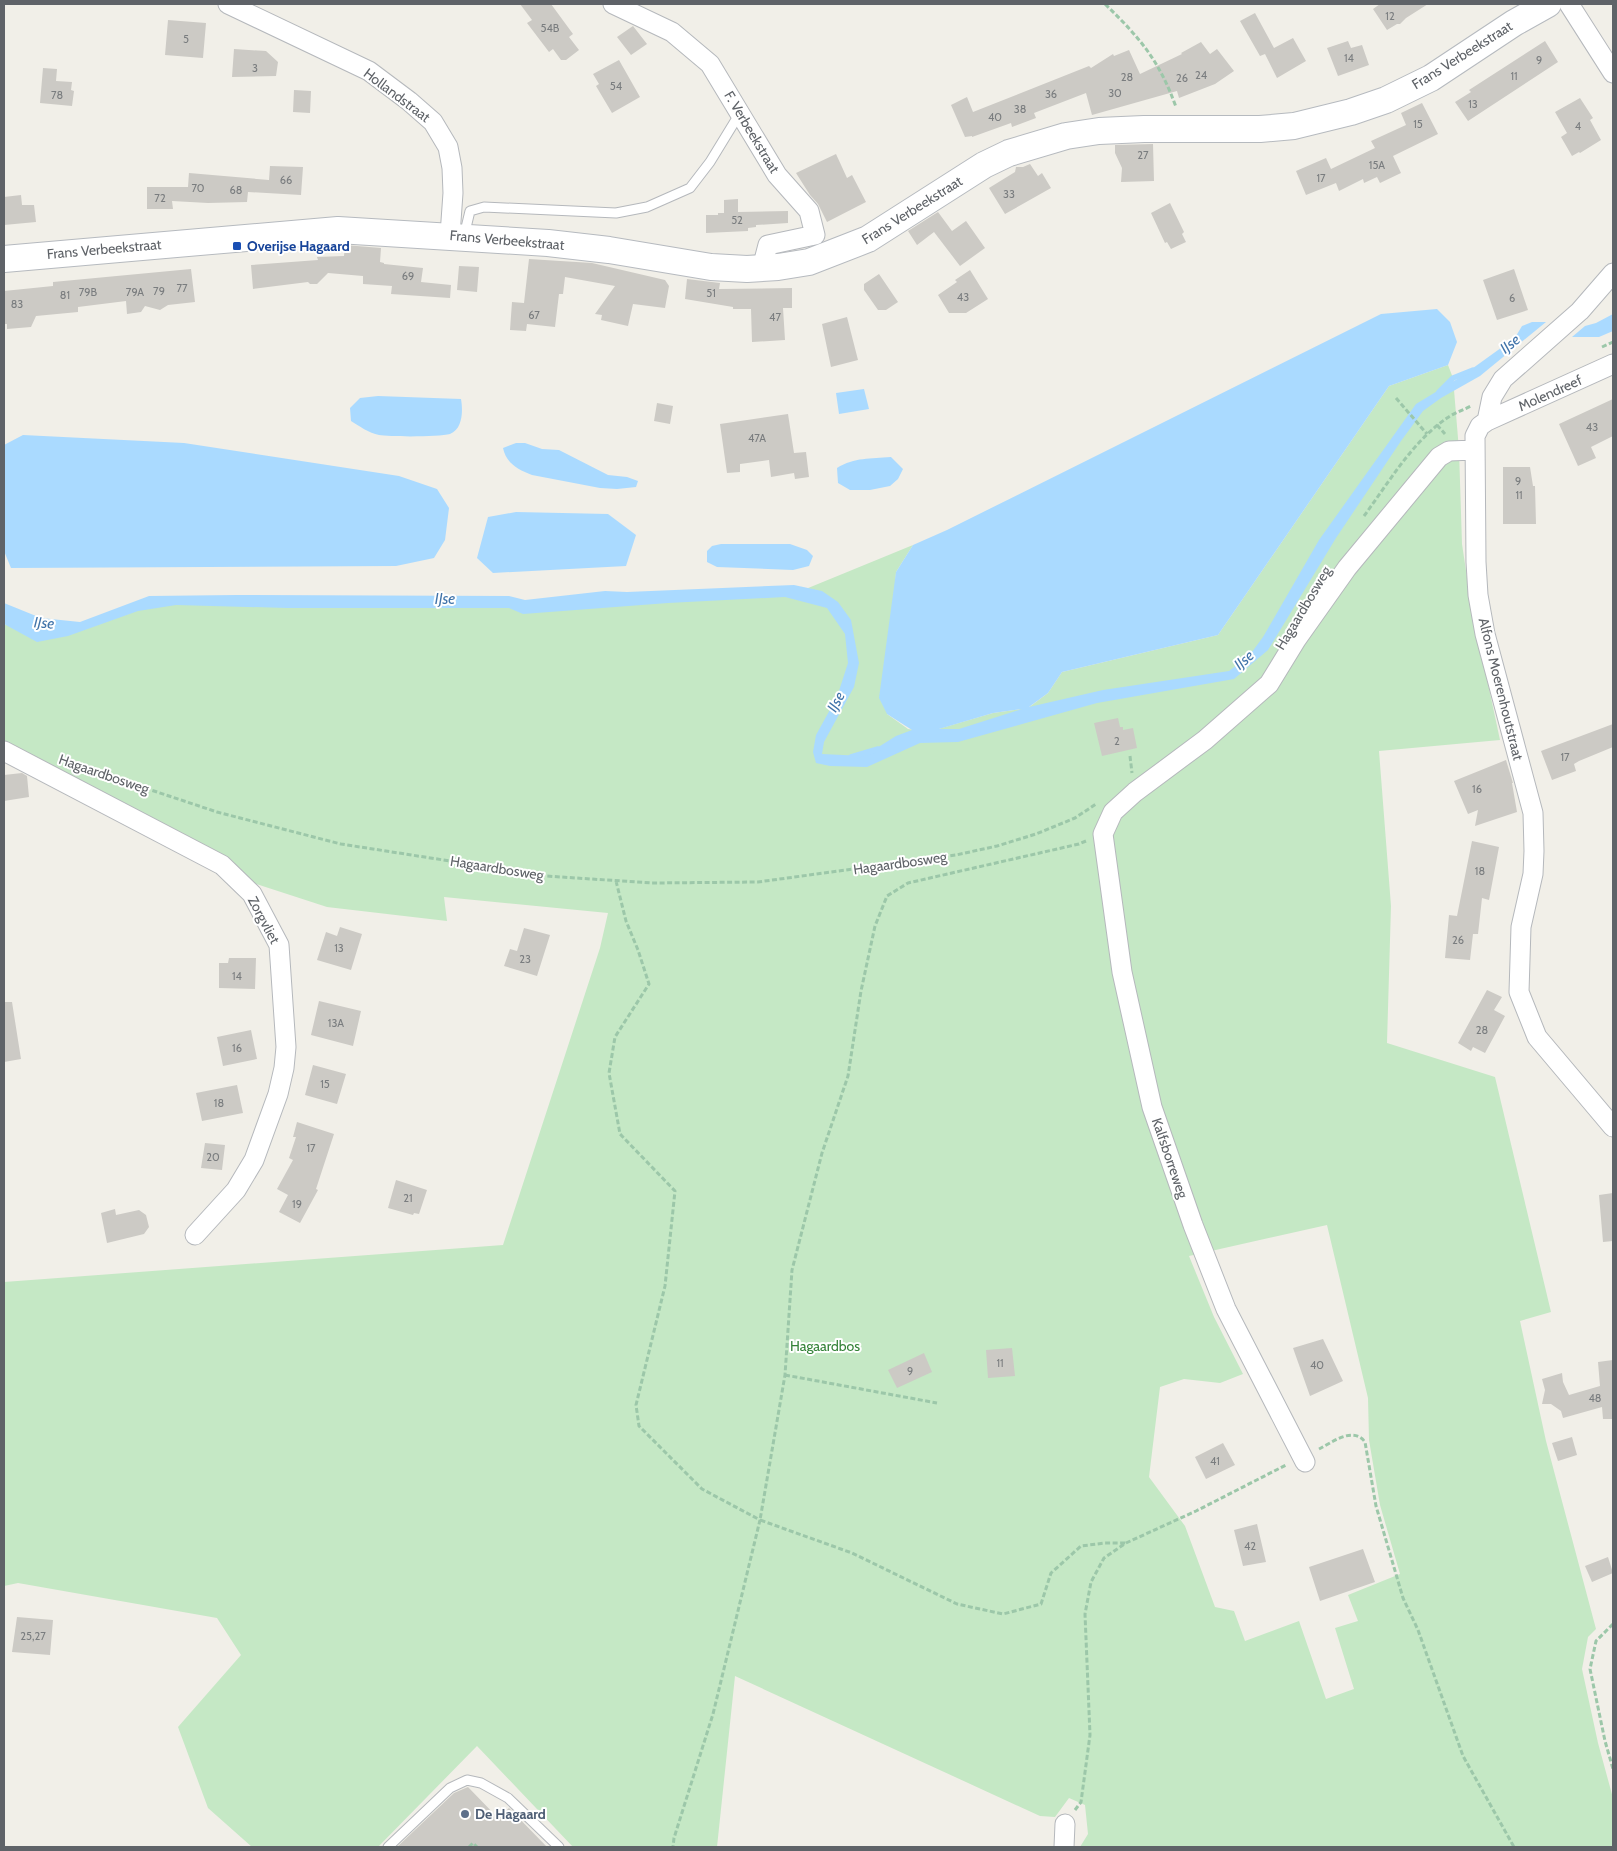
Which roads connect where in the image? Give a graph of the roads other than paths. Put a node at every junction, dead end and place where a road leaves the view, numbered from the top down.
1 (228, 4) edge
2 (613, 4) edge
3 (1548, 4) edge
4 (1569, 4) edge
5 (1613, 73) edge
6 (740, 113) junction
7 (457, 236) junction
8 (4, 258) edge
9 (762, 268) junction
10 (1613, 273) edge
11 (1613, 364) edge
12 (1487, 422) junction
13 (1475, 450) junction
14 (4, 752) edge
15 (1103, 834) joint
16 (1613, 1127) edge
17 (195, 1235) dead end
18 (1304, 1459) road end
19 (1064, 1824) road end
20 (388, 1847) edge
21 (559, 1847) edge
22 (1064, 1847) edge

1 - 7 street, Hollandstraat
2 - 6 street, F. Verbeekstraat
3 - 9 main road, Frans Verbeekstraat
4 - 5 street
6 - 7 lane
6 - 9 street, F. Verbeekstraat
7 - 8 main road, Frans Verbeekstraat
7 - 9 main road, Frans Verbeekstraat
10 - 12 street, Alfons Moerenhoutstraat
11 - 12 street, Molendreef
12 - 13 street, Alfons Moerenhoutstraat
13 - 15 street, Hagaardbosweg
13 - 16 street, Alfons Moerenhoutstraat
14 - 17 street, Zorgvliet
15 - 18 street, Kalfsborreweg
19 - 22 street
20 - 21 lane

